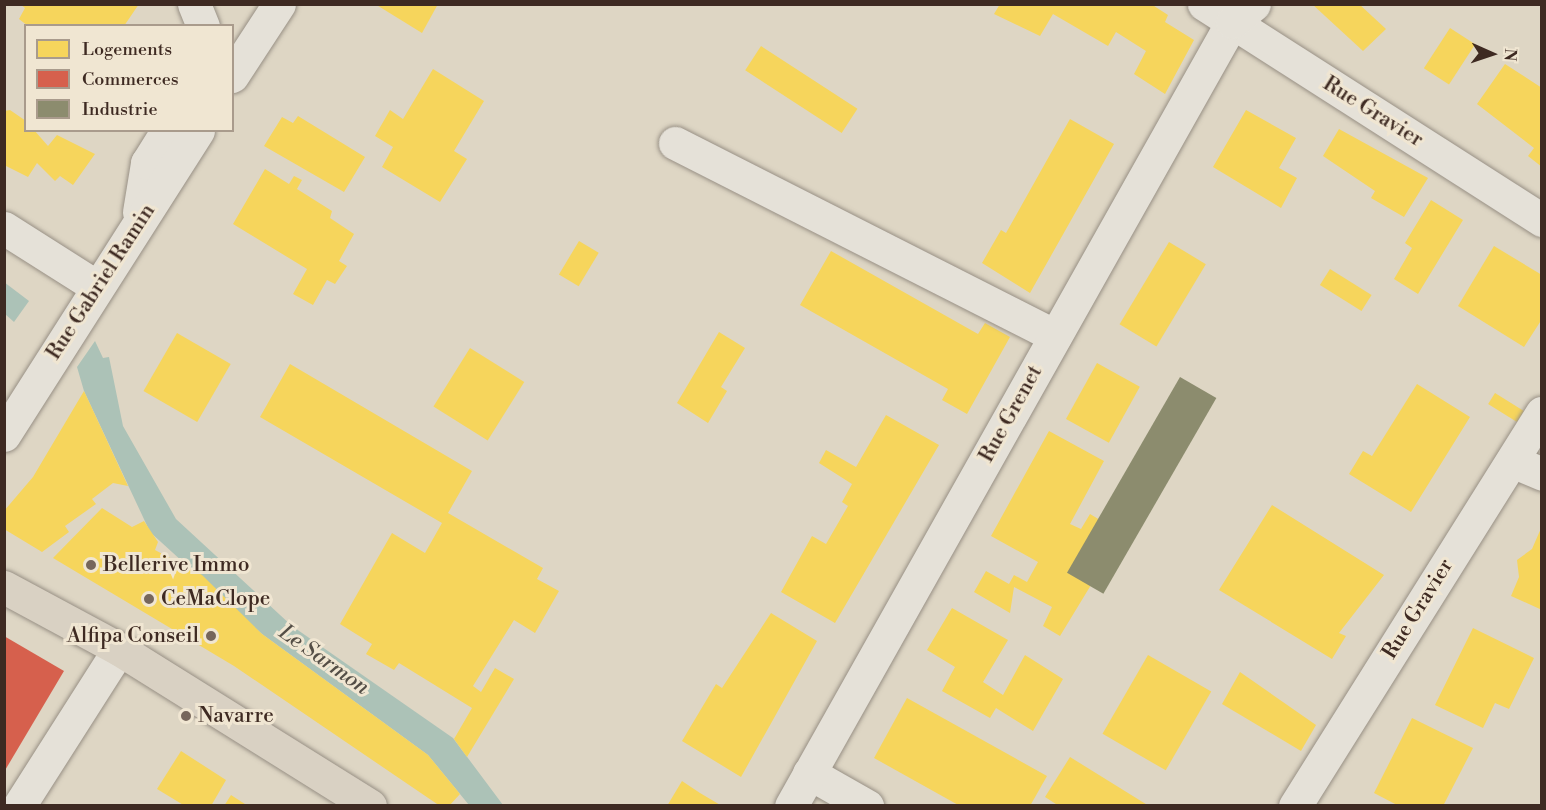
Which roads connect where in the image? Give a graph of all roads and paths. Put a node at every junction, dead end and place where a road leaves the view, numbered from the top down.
1 (194, 4) edge
2 (1204, 4) edge
3 (268, 8) edge
4 (1243, 14) edge
5 (202, 24) edge
6 (234, 72) edge
7 (167, 132) edge
8 (197, 132) edge
9 (675, 143) dead end
10 (1542, 220) edge
11 (137, 225) junction
12 (4, 228) edge
13 (97, 286) junction
14 (1055, 336) junction
15 (1542, 413) edge
16 (4, 435) edge
17 (1512, 461) junction
18 (1542, 474) edge
19 (4, 587) edge
20 (119, 649) junction
21 (809, 773) junction
22 (19, 806) edge
23 (370, 806) edge
24 (791, 806) edge
25 (867, 806) edge
26 (1295, 806) edge

1 - 5 street
2 - 4 street, Rue Gravier
3 - 6 street
4 - 10 street, Rue Gravier
4 - 14 street, Rue Grenet
7 - 11 street
8 - 11 street, Rue Gabriel Ramin
9 - 14 street
11 - 13 street, Rue Gabriel Ramin
12 - 13 street
13 - 16 street, Rue Gabriel Ramin
14 - 21 street, Rue Grenet
15 - 17 street, Rue Gravier
17 - 18 street
17 - 26 street, Rue Gravier
19 - 20 main road
20 - 22 street
20 - 23 main road
21 - 24 street, Rue Grenet
21 - 25 street

